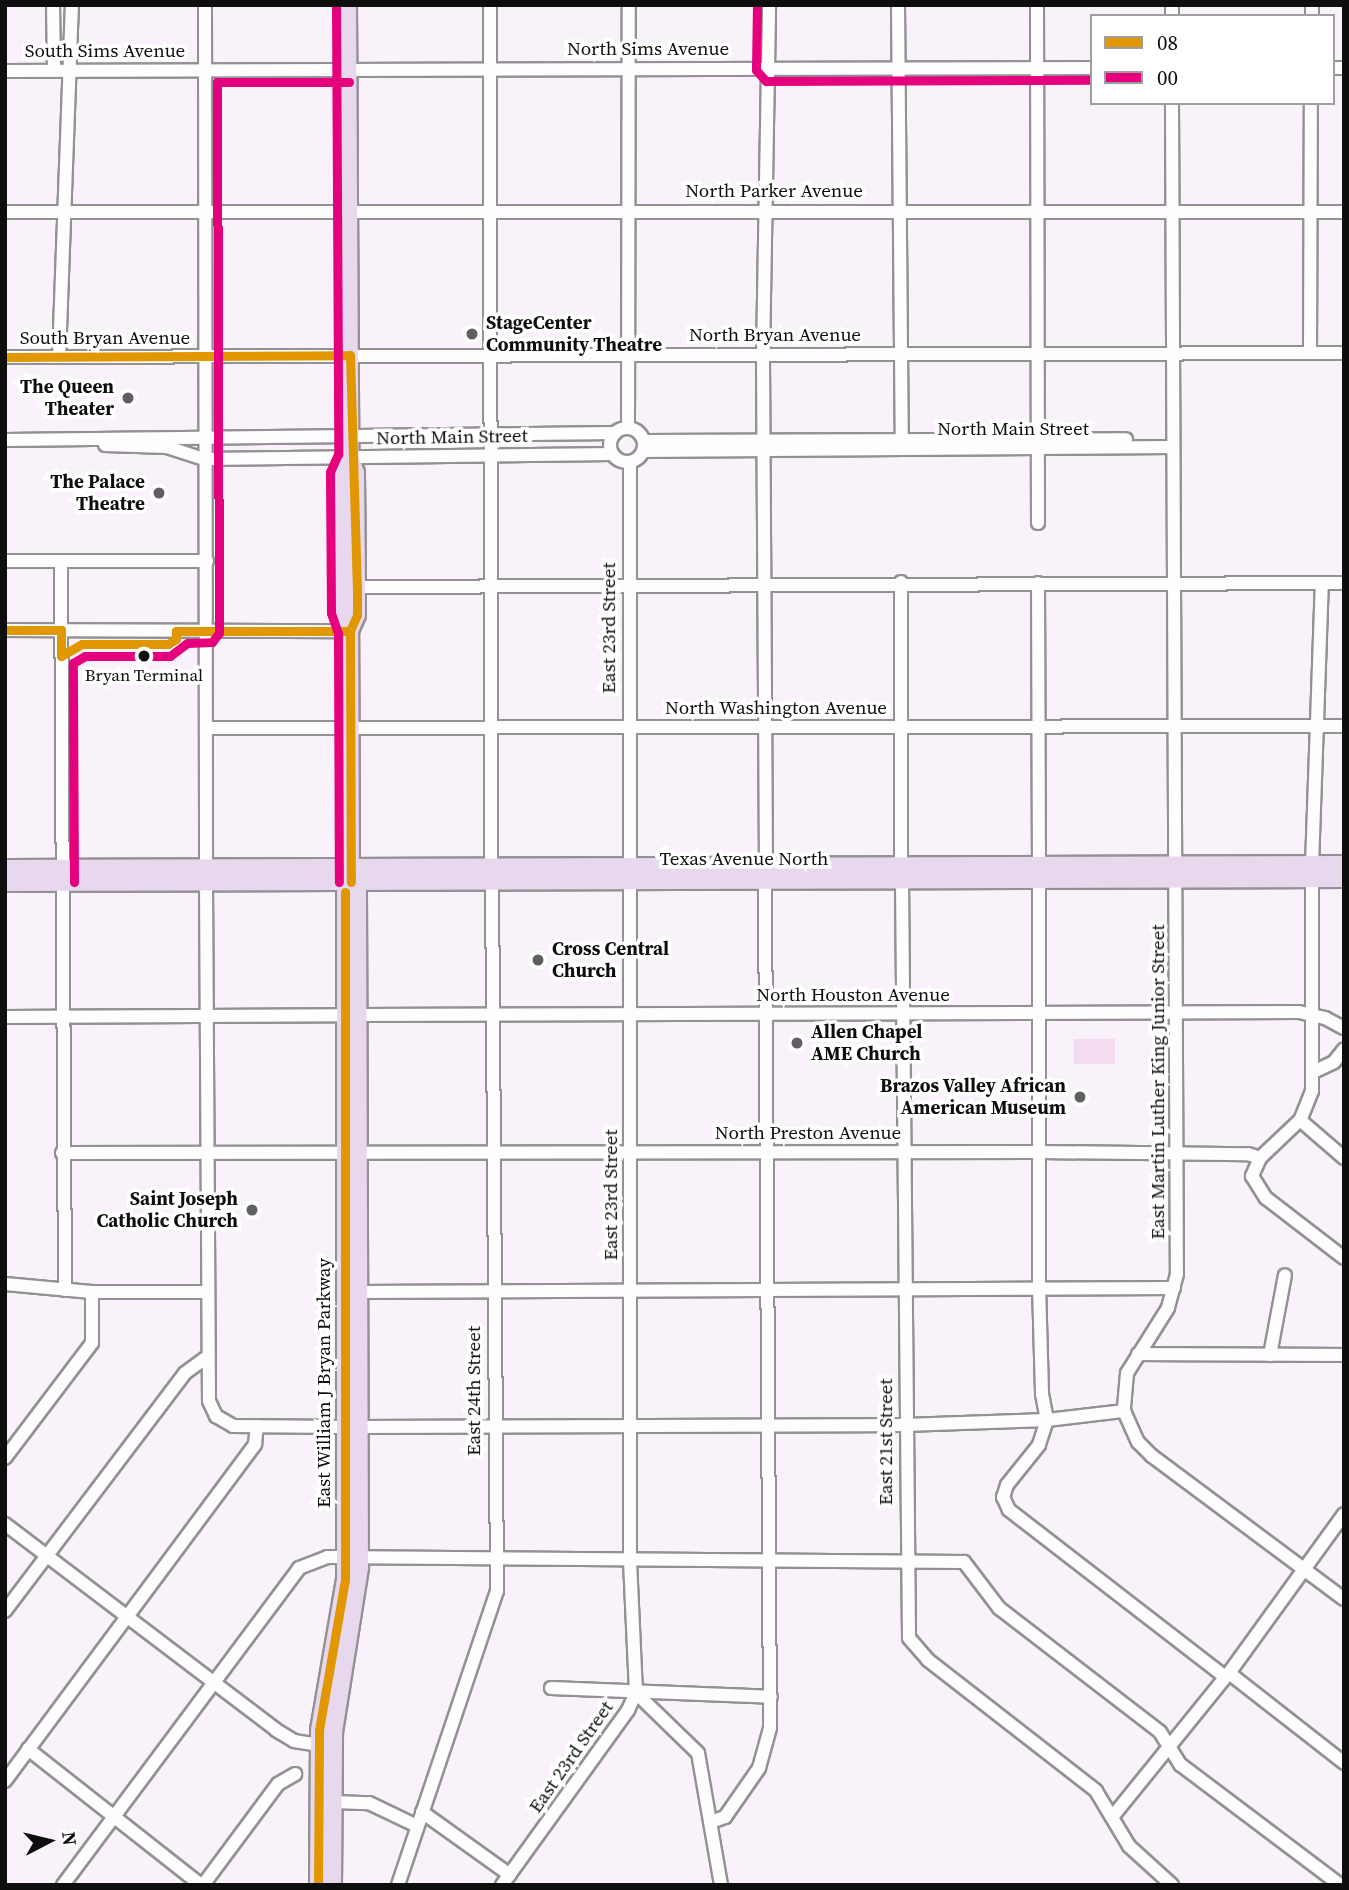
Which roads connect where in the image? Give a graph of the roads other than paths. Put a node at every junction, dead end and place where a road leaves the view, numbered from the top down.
1 (53, 5) edge
2 (72, 5) edge
3 (205, 5) edge
4 (348, 5) edge
5 (490, 5) edge
6 (629, 5) edge
7 (769, 5) edge
8 (898, 5) edge
9 (1037, 5) edge
10 (629, 68) junction
11 (898, 68) junction
12 (1038, 68) junction
13 (1090, 68) edge
14 (491, 69) junction
15 (768, 69) junction
16 (205, 70) junction
17 (349, 70) junction
18 (5, 71) edge
19 (54, 71) junction
20 (71, 71) junction
21 (1172, 105) edge
22 (1311, 105) edge
23 (1172, 209) junction
24 (629, 210) junction
25 (899, 210) junction
26 (349, 211) junction
27 (491, 211) junction
28 (764, 211) junction
29 (1040, 211) junction
30 (5, 212) edge
31 (205, 212) junction
32 (1344, 212) edge
33 (1310, 213) junction
34 (64, 214) junction
35 (1173, 353) junction
36 (1310, 353) junction
37 (1344, 353) edge
38 (628, 354) junction
39 (900, 354) junction
40 (1040, 354) junction
41 (350, 355) junction
42 (491, 355) junction
43 (763, 355) junction
44 (5, 357) edge
45 (60, 357) junction
46 (205, 357) junction
47 (621, 430) junction
48 (492, 433) junction
49 (350, 435) junction
50 (205, 436) junction
51 (56, 439) junction
52 (5, 440) edge
53 (1038, 443) junction
54 (1172, 443) junction
55 (902, 445) junction
56 (644, 446) junction
57 (764, 446) junction
58 (612, 454) junction
59 (492, 455) junction
60 (350, 457) junction
61 (205, 459) junction
62 (630, 463) junction
63 (1038, 523) dead end
64 (5, 561) edge
65 (61, 561) junction
66 (207, 561) junction
67 (901, 582) junction
68 (763, 583) junction
69 (1038, 583) junction
70 (1322, 583) junction
71 (1344, 583) edge
72 (629, 584) junction
73 (1175, 585) junction
74 (492, 586) junction
75 (357, 587) junction
76 (5, 630) edge
77 (61, 630) junction
78 (207, 631) junction
79 (350, 631) junction
80 (1039, 726) junction
81 (1176, 726) junction
82 (1314, 726) junction
83 (1344, 726) edge
84 (765, 727) junction
85 (902, 727) junction
86 (208, 728) junction
87 (628, 728) junction
88 (350, 729) junction
89 (491, 729) junction
90 (1344, 864) edge
91 (5, 868) edge
92 (1177, 871) junction
93 (1039, 872) junction
94 (1312, 872) junction
95 (628, 873) junction
96 (766, 873) junction
97 (902, 873) junction
98 (351, 874) junction
99 (492, 874) junction
100 (62, 875) junction
101 (206, 875) junction
102 (1344, 879) edge
103 (5, 883) edge
104 (629, 1013) junction
105 (493, 1014) junction
106 (766, 1014) junction
107 (903, 1014) junction
108 (1313, 1014) junction
109 (208, 1015) junction
110 (351, 1015) junction
111 (1176, 1015) junction
112 (1040, 1016) junction
113 (5, 1017) edge
114 (63, 1017) junction
115 (1344, 1028) edge
116 (1344, 1049) edge
117 (1313, 1072) junction
118 (1300, 1120) junction
119 (352, 1152) junction
120 (630, 1152) junction
121 (768, 1152) junction
122 (1040, 1152) junction
123 (62, 1153) junction
124 (209, 1153) junction
125 (493, 1153) junction
126 (905, 1153) junction
127 (1177, 1153) junction
128 (1260, 1158) junction
129 (1344, 1158) edge
130 (1344, 1258) edge
131 (1285, 1275) dead end
132 (5, 1284) edge
133 (1039, 1285) junction
134 (630, 1287) junction
135 (768, 1287) junction
136 (905, 1287) junction
137 (1174, 1288) junction
138 (65, 1290) junction
139 (493, 1291) junction
140 (92, 1292) junction
141 (208, 1292) junction
142 (360, 1292) junction
143 (1138, 1354) junction
144 (1270, 1355) junction
145 (1344, 1355) edge
146 (208, 1356) junction
147 (1124, 1411) junction
148 (1047, 1420) junction
149 (629, 1425) junction
150 (771, 1425) junction
151 (905, 1425) junction
152 (257, 1426) junction
153 (494, 1426) junction
154 (352, 1427) junction
155 (5, 1458) edge
156 (1344, 1514) edge
157 (5, 1524) edge
158 (45, 1553) junction
159 (353, 1557) junction
160 (495, 1559) junction
161 (630, 1559) junction
162 (771, 1561) junction
163 (905, 1561) junction
164 (1304, 1569) junction
165 (1344, 1599) edge
166 (5, 1611) edge
167 (126, 1616) junction
168 (1227, 1675) junction
169 (214, 1683) junction
170 (551, 1688) dead end
171 (636, 1693) junction
172 (771, 1697) junction
173 (318, 1745) junction
174 (1169, 1745) junction
175 (28, 1749) junction
176 (1344, 1763) edge
177 (295, 1774) dead end
178 (5, 1781) edge
179 (333, 1802) junction
180 (422, 1812) junction
181 (115, 1814) junction
182 (1113, 1816) junction
183 (711, 1822) junction
184 (417, 1826) junction
185 (506, 1880) edge
186 (63, 1885) edge
187 (202, 1885) edge
188 (318, 1885) edge
189 (333, 1885) edge
190 (398, 1885) edge
191 (721, 1885) edge
192 (1172, 1885) edge
193 (1340, 1885) edge

1 - 19 street
2 - 20 street
3 - 16 street
4 - 17 main road
5 - 14 street, East 24th Street
6 - 10 street
7 - 15 street
8 - 11 street
9 - 12 street
10 - 14 street, North Sims Avenue
10 - 15 street, North Sims Avenue
10 - 24 street
11 - 12 street, North Sims Avenue
11 - 15 street, North Sims Avenue
11 - 25 street
12 - 13 street, North Sims Avenue
12 - 29 street
14 - 17 street, North Sims Avenue
14 - 27 street, East 24th Street
15 - 28 street
16 - 17 street, North Sims Avenue
16 - 20 street, South Sims Avenue
16 - 31 street
17 - 26 main road
18 - 19 street, South Sims Avenue
19 - 20 street, South Sims Avenue
20 - 34 street
21 - 23 street, East Martin Luther King Junior Street
22 - 33 street
23 - 29 street, North Parker Avenue
23 - 33 street, North Parker Avenue
23 - 35 street, East Martin Luther King Junior Street
24 - 27 street, North Parker Avenue
24 - 28 street, North Parker Avenue
24 - 38 street
25 - 28 street, North Parker Avenue
25 - 29 street, North Parker Avenue
25 - 39 street
26 - 27 street, North Parker Avenue
26 - 31 street, North Parker Avenue
26 - 41 main road
27 - 42 street, East 24th Street
28 - 43 street
29 - 40 street
30 - 34 street, North Parker Avenue
31 - 34 street, North Parker Avenue
31 - 46 street
32 - 33 street, North Parker Avenue
33 - 36 street
34 - 45 street
35 - 36 street, North Bryan Avenue
35 - 40 street, North Bryan Avenue
35 - 54 street, East Martin Luther King Junior Street
36 - 37 street, North Bryan Avenue
38 - 42 street, North Bryan Avenue
38 - 43 street, North Bryan Avenue
38 - 47 street
39 - 40 street, North Bryan Avenue
39 - 43 street, North Bryan Avenue
39 - 55 street
40 - 53 street
41 - 42 street, North Bryan Avenue
41 - 46 street, North Bryan Avenue
41 - 49 main road
42 - 48 street, East 24th Street
43 - 57 street
44 - 45 street, South Bryan Avenue
45 - 46 street, South Bryan Avenue
46 - 50 street
47 - 48 street, North Main Street
47 - 56 street
47 - 58 street
48 - 49 street, North Main Street
48 - 59 street, East 24th Street
49 - 50 street, North Main Street
49 - 60 main road
50 - 51 street, North Main Street
50 - 61 street
51 - 52 street
51 - 61 street, North Main Street
53 - 54 street, North Main Street
53 - 55 street, North Main Street
53 - 63 street
54 - 73 street, East Martin Luther King Junior Street
55 - 57 street, North Main Street
56 - 57 street, North Main Street
56 - 62 street
57 - 68 street
58 - 59 street, North Main Street
58 - 62 street
59 - 60 street, North Main Street
59 - 74 street, East 24th Street
60 - 61 street, North Main Street
60 - 75 main road, East William J Bryan Parkway
60 - 79 main road, East William J Bryan Parkway
61 - 66 street
62 - 72 street, East 23rd Street
64 - 65 street
65 - 66 street
65 - 77 street
66 - 78 street
67 - 68 street
67 - 69 street
67 - 85 street, East 21st Street
68 - 72 street
68 - 84 street
69 - 73 street
69 - 80 street
70 - 71 street
70 - 73 street
70 - 82 street
72 - 74 street
72 - 87 street, East 23rd Street
73 - 81 street, East Martin Luther King Junior Street
74 - 75 street
74 - 89 street, East 24th Street
75 - 79 main road, East William J Bryan Parkway
76 - 77 street
77 - 78 street
77 - 100 street
78 - 79 street
78 - 86 street
79 - 88 main road, East William J Bryan Parkway
80 - 81 street, North Washington Avenue
80 - 85 street, North Washington Avenue
80 - 93 street
81 - 82 street, North Washington Avenue
81 - 92 street, East Martin Luther King Junior Street
82 - 83 street, North Washington Avenue
82 - 94 street
84 - 85 street, North Washington Avenue
84 - 87 street, North Washington Avenue
84 - 96 street
85 - 97 street, East 21st Street
86 - 88 street, North Washington Avenue
86 - 101 street
87 - 89 street, North Washington Avenue
87 - 95 street, East 23rd Street
88 - 89 street, North Washington Avenue
88 - 98 main road, East William J Bryan Parkway
89 - 99 street, East 24th Street
90 - 94 main road, Texas Avenue North
91 - 100 main road
92 - 93 main road, Texas Avenue North
92 - 94 main road, Texas Avenue North
92 - 111 street, East Martin Luther King Junior Street
93 - 97 main road, Texas Avenue North
93 - 112 street
94 - 102 main road, Texas Avenue North
94 - 108 street
95 - 96 main road, Texas Avenue North
95 - 99 main road, Texas Avenue North
95 - 104 street, East 23rd Street
96 - 97 main road, Texas Avenue North
96 - 106 street
97 - 107 street, East 21st Street
98 - 99 main road, Texas Avenue North
98 - 101 main road, Texas Avenue North
98 - 110 main road, East William J Bryan Parkway
99 - 105 street, East 24th Street
100 - 101 main road, Texas Avenue North
100 - 103 main road
100 - 114 street
101 - 109 street
104 - 105 street, North Houston Avenue
104 - 106 street, North Houston Avenue
104 - 120 street, East 23rd Street
105 - 110 street, North Houston Avenue
105 - 125 street, East 24th Street
106 - 107 street, North Houston Avenue
106 - 121 street
107 - 112 street, North Houston Avenue
107 - 126 street, East 21st Street
108 - 111 street, North Houston Avenue
108 - 115 street, North Houston Avenue
108 - 117 street
109 - 110 street, North Houston Avenue
109 - 114 street, North Houston Avenue
109 - 124 street
110 - 119 main road, East William J Bryan Parkway
111 - 112 street, North Houston Avenue
111 - 127 street, East Martin Luther King Junior Street
112 - 122 street
113 - 114 street, North Houston Avenue
114 - 123 street
116 - 117 street
117 - 118 street
118 - 128 street
118 - 129 street
119 - 124 street, North Preston Avenue
119 - 125 street, North Preston Avenue
119 - 142 main road, East William J Bryan Parkway
119 - 154 main road, East William J Bryan Parkway
120 - 121 street, North Preston Avenue
120 - 125 street, North Preston Avenue
120 - 134 street, East 23rd Street
121 - 126 street, North Preston Avenue
121 - 135 street
122 - 126 street, North Preston Avenue
122 - 127 street, North Preston Avenue
122 - 133 street
123 - 124 street, North Preston Avenue
123 - 138 street
124 - 141 street
125 - 139 street, East 24th Street
126 - 136 street, East 21st Street
127 - 128 street, North Preston Avenue
127 - 137 street, East Martin Luther King Junior Street
128 - 130 street
131 - 144 street
132 - 138 street
133 - 136 street
133 - 137 street
133 - 148 street
134 - 135 street
134 - 139 street
134 - 149 street, East 23rd Street
135 - 136 street
135 - 150 street
136 - 151 street, East 21st Street
137 - 143 street, East Martin Luther King Junior Street
138 - 140 street
139 - 142 street
139 - 153 street, East 24th Street
140 - 141 street
140 - 155 street
141 - 146 street
142 - 154 main road, East William J Bryan Parkway
143 - 144 street
143 - 147 street, East Martin Luther King Junior Street
144 - 145 street
146 - 152 street
146 - 158 street
147 - 148 street
147 - 164 street
148 - 151 street
148 - 168 street
149 - 150 street
149 - 153 street
149 - 161 street, East 23rd Street
150 - 151 street
150 - 162 street
151 - 163 street, East 21st Street
152 - 154 street
152 - 167 street
153 - 154 street
153 - 160 street, East 24th Street
154 - 159 main road, East William J Bryan Parkway
156 - 164 street
157 - 158 street
158 - 166 street
158 - 167 street
159 - 160 street
159 - 169 street
159 - 173 main road, East William J Bryan Parkway
159 - 179 main road, East William J Bryan Parkway
160 - 161 street
160 - 180 street, East 24th Street
161 - 162 street
161 - 171 street, East 23rd Street
162 - 163 street
162 - 172 street
163 - 174 street
163 - 182 street, East 21st Street
164 - 165 street
164 - 168 street
167 - 169 street
167 - 175 street
168 - 174 street
168 - 176 street
169 - 173 street
169 - 181 street
170 - 171 street
171 - 172 street
171 - 183 street
171 - 185 street, East 23rd Street
172 - 183 street
173 - 188 main road, East William J Bryan Parkway
174 - 182 street
174 - 193 street
175 - 178 street
175 - 181 street
177 - 187 street
179 - 184 street
179 - 189 main road, East William J Bryan Parkway
180 - 184 street, East 24th Street
180 - 185 street
181 - 186 street
181 - 187 street
182 - 192 street, East 21st Street
183 - 191 street
184 - 190 street, East 24th Street

